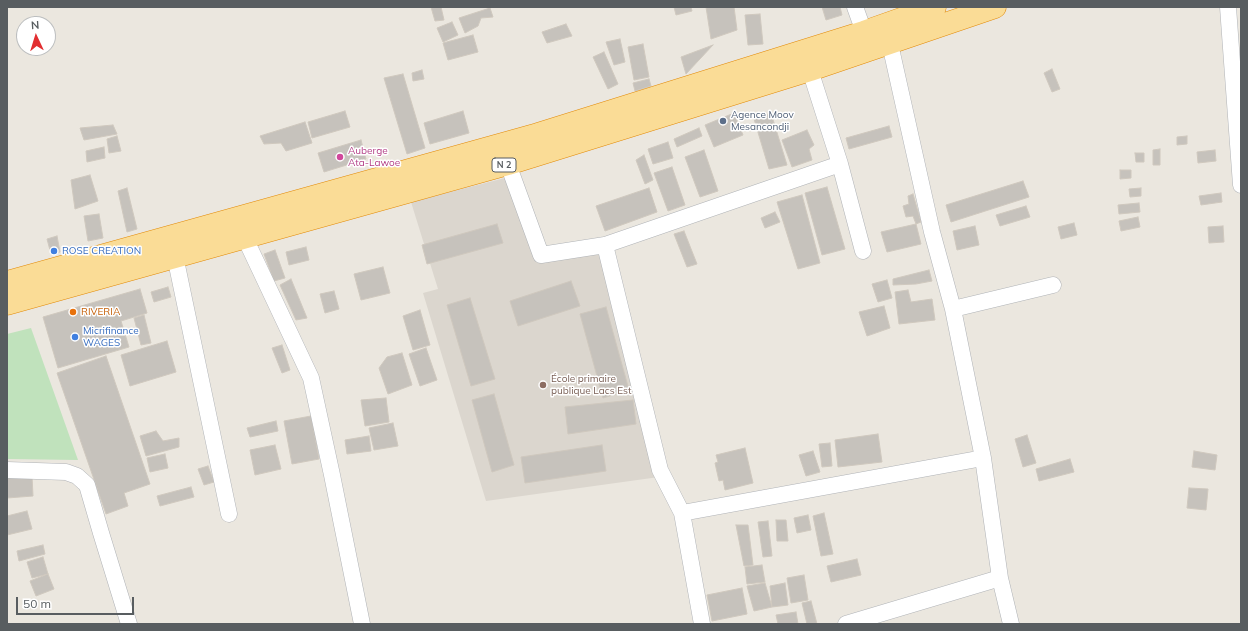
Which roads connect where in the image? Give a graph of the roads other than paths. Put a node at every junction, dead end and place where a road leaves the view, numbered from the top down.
1 (855, 7) edge
2 (935, 7) edge
3 (995, 7) edge
4 (1228, 7) edge
5 (864, 32) junction
6 (890, 44) junction
7 (810, 70) junction
8 (508, 164) junction
9 (840, 164) junction
10 (1241, 185) edge
11 (246, 238) junction
12 (605, 244) junction
13 (863, 251) dead end
14 (175, 256) junction
15 (7, 282) edge
16 (1053, 286) dead end
17 (7, 304) edge
18 (953, 309) junction
19 (983, 458) junction
20 (7, 470) edge
21 (682, 513) junction
22 (228, 514) dead end
23 (1000, 578) junction
24 (129, 624) edge
25 (362, 624) edge
26 (702, 624) edge
27 (846, 624) edge
28 (1011, 624) edge

1 - 5 street
2 - 5 highway, N 2
3 - 6 highway, N 2
4 - 10 street
5 - 15 highway, N 2
6 - 7 highway, N 2
6 - 18 street
7 - 8 highway, N 2
7 - 9 street
8 - 11 highway, N 2
8 - 12 street
9 - 12 street
9 - 13 street
11 - 14 highway, N 2
11 - 25 street
12 - 21 street
14 - 17 highway, N 2
14 - 22 street
16 - 18 street
18 - 19 street
19 - 21 street
19 - 23 street
20 - 24 street
21 - 26 street
23 - 27 street
23 - 28 street

